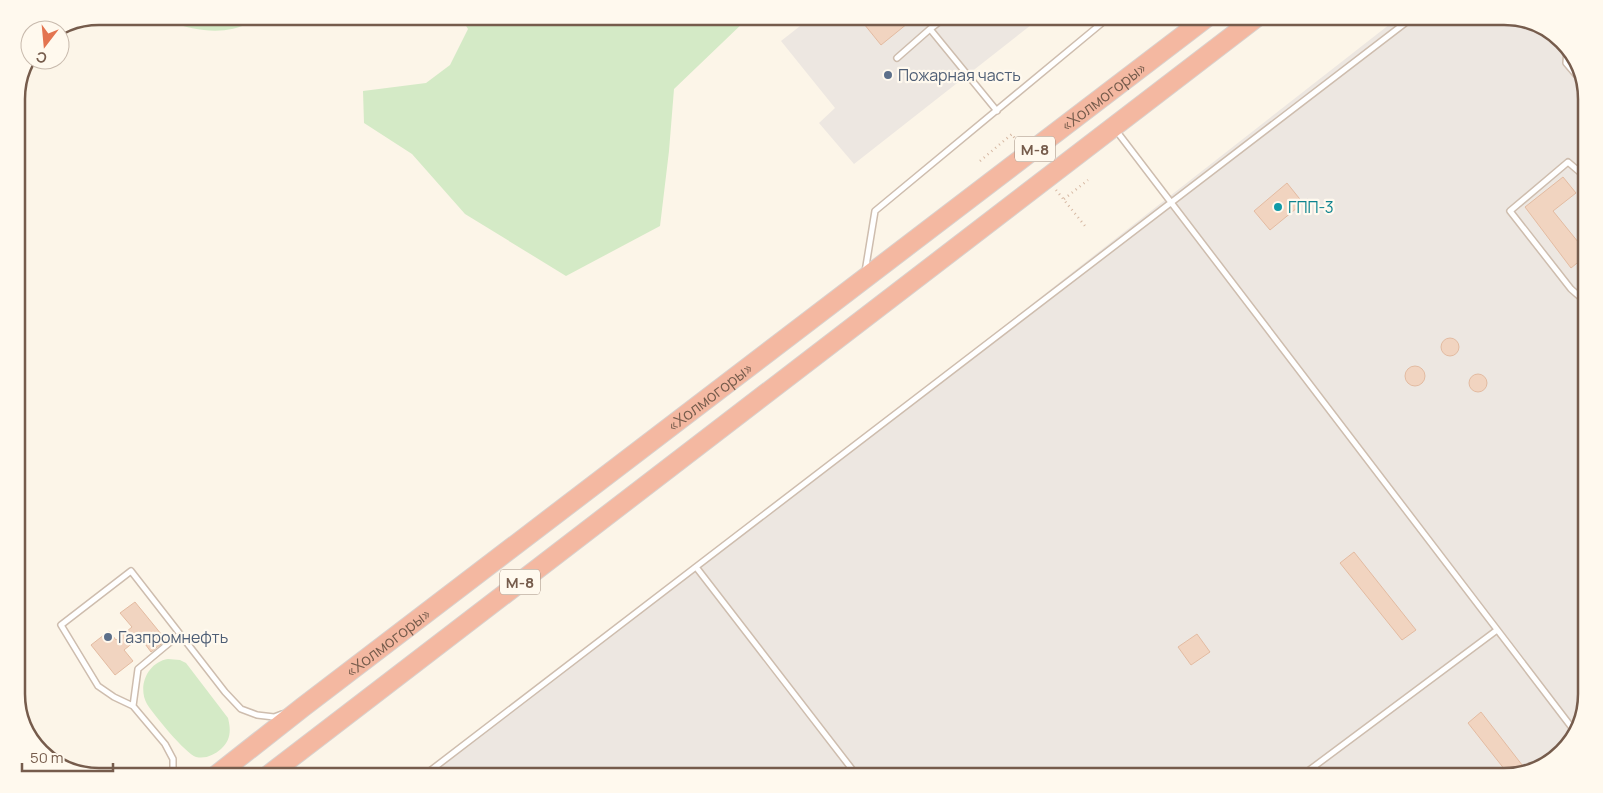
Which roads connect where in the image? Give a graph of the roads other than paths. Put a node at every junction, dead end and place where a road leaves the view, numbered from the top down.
1 (936, 25) edge
2 (1100, 25) edge
3 (1197, 25) edge
4 (1247, 25) edge
5 (1403, 25) edge
6 (930, 30) junction
7 (897, 58) dead end
8 (997, 111) junction
9 (1114, 128) junction
10 (1578, 171) edge
11 (1170, 203) junction
12 (863, 280) junction
13 (1578, 295) edge
14 (882, 304) junction
15 (696, 567) junction
16 (1497, 630) junction
17 (180, 634) junction
18 (133, 706) junction
19 (304, 707) junction
20 (1571, 726) edge
21 (173, 768) edge
22 (226, 768) edge
23 (278, 768) edge
24 (434, 768) edge
25 (851, 768) edge
26 (1312, 768) edge

1 - 6 lane
2 - 8 lane
3 - 12 highway, «Холмогоры» / М-8
4 - 9 highway, «Холмогоры» / М-8
5 - 11 lane
6 - 7 lane
6 - 8 lane
8 - 12 lane
9 - 11 lane
9 - 14 highway, «Холмогоры» / М-8
10 - 13 lane
11 - 15 lane
11 - 16 lane
12 - 14 highway
12 - 19 highway, «Холмогоры» / М-8
14 - 23 highway, «Холмогоры» / М-8
15 - 24 lane
15 - 25 lane
16 - 20 lane
16 - 26 lane
17 - 18 lane
17 - 18 lane
17 - 19 lane
18 - 21 lane
19 - 22 highway, «Холмогоры» / М-8

